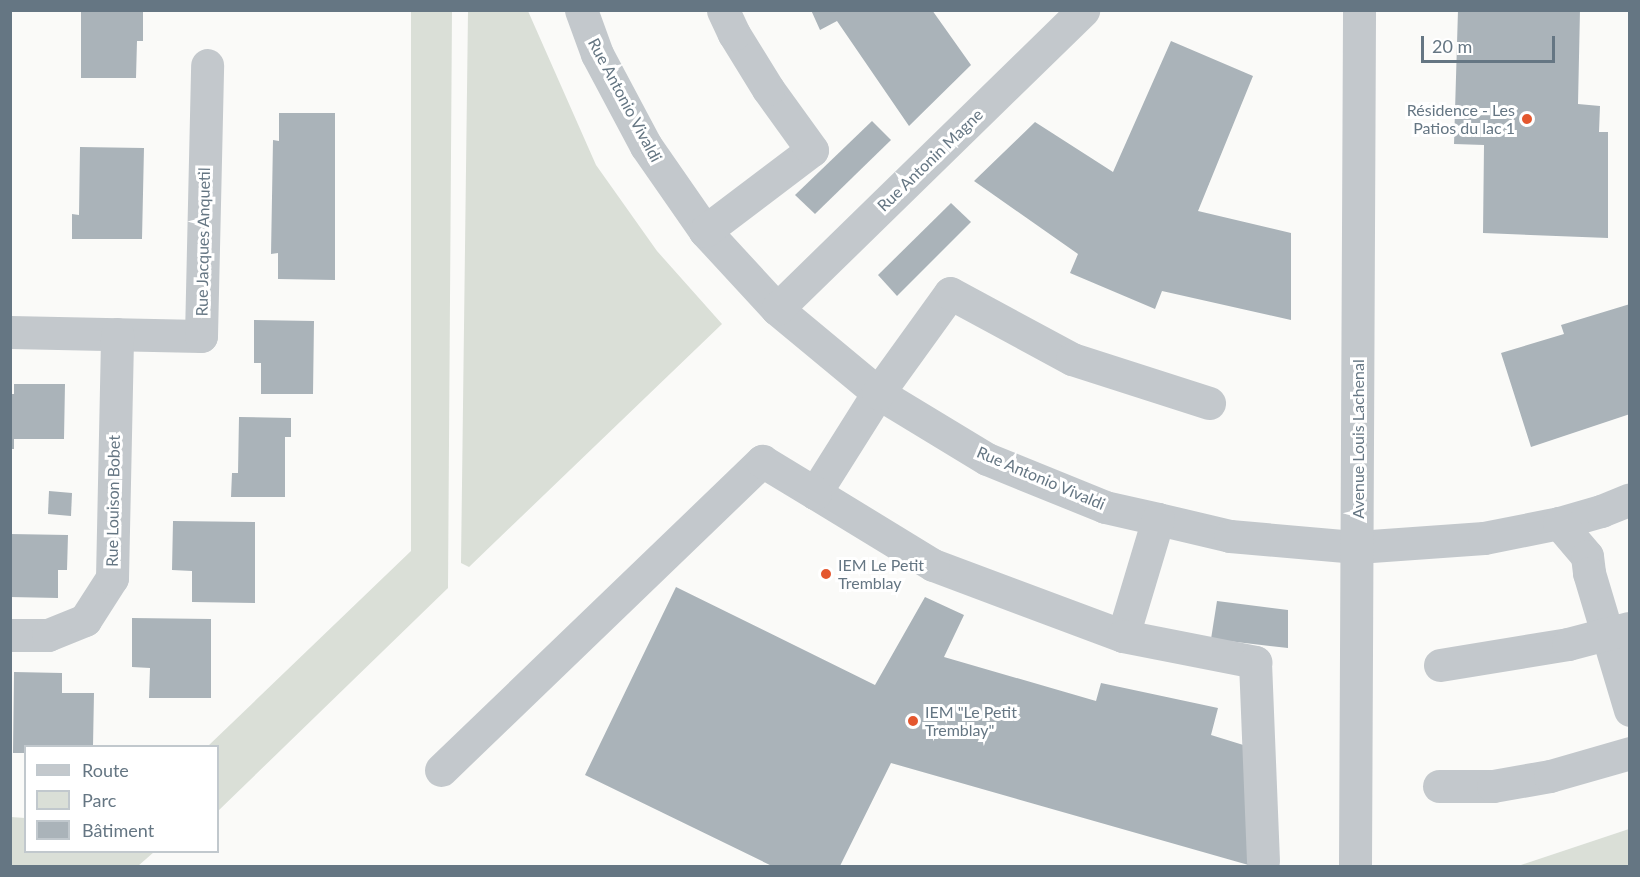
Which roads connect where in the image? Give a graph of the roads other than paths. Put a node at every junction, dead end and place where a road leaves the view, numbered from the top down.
1 (581, 10) edge
2 (723, 10) edge
3 (1083, 10) edge
4 (1359, 10) edge
5 (207, 65) dead end
6 (705, 231) junction
7 (777, 309) junction
8 (10, 332) edge
9 (117, 334) junction
10 (878, 393) junction
11 (1209, 403) dead end
12 (815, 493) junction
13 (1629, 499) edge
14 (1158, 519) junction
15 (1559, 523) junction
16 (1358, 547) junction
17 (1619, 632) edge
18 (10, 635) edge
19 (1123, 636) junction
20 (1440, 665) dead end
21 (1629, 710) edge
22 (1629, 753) edge
23 (441, 770) dead end
24 (1439, 786) dead end
25 (1263, 861) dead end
26 (1355, 867) edge

1 - 6 street, Rue Antonio Vivaldi
2 - 6 street
3 - 7 street, Rue Antonin Magne
4 - 16 street, Avenue Louis Lachenal
5 - 9 street, Rue Jacques Anquetil
6 - 7 street, Rue Antonio Vivaldi
7 - 10 street, Rue Antonio Vivaldi
8 - 9 street, Rue Jacques Anquetil
9 - 18 street, Rue Louison Bobet
10 - 11 street
10 - 12 street
10 - 14 street, Rue Antonio Vivaldi
12 - 19 street
12 - 23 street
13 - 15 street, Rue Antonio Vivaldi
14 - 16 street, Rue Antonio Vivaldi
14 - 19 street
15 - 16 street, Rue Antonio Vivaldi
15 - 17 street
16 - 26 street, Avenue Louis Lachenal
17 - 20 street
17 - 21 street
19 - 25 street
22 - 24 street

